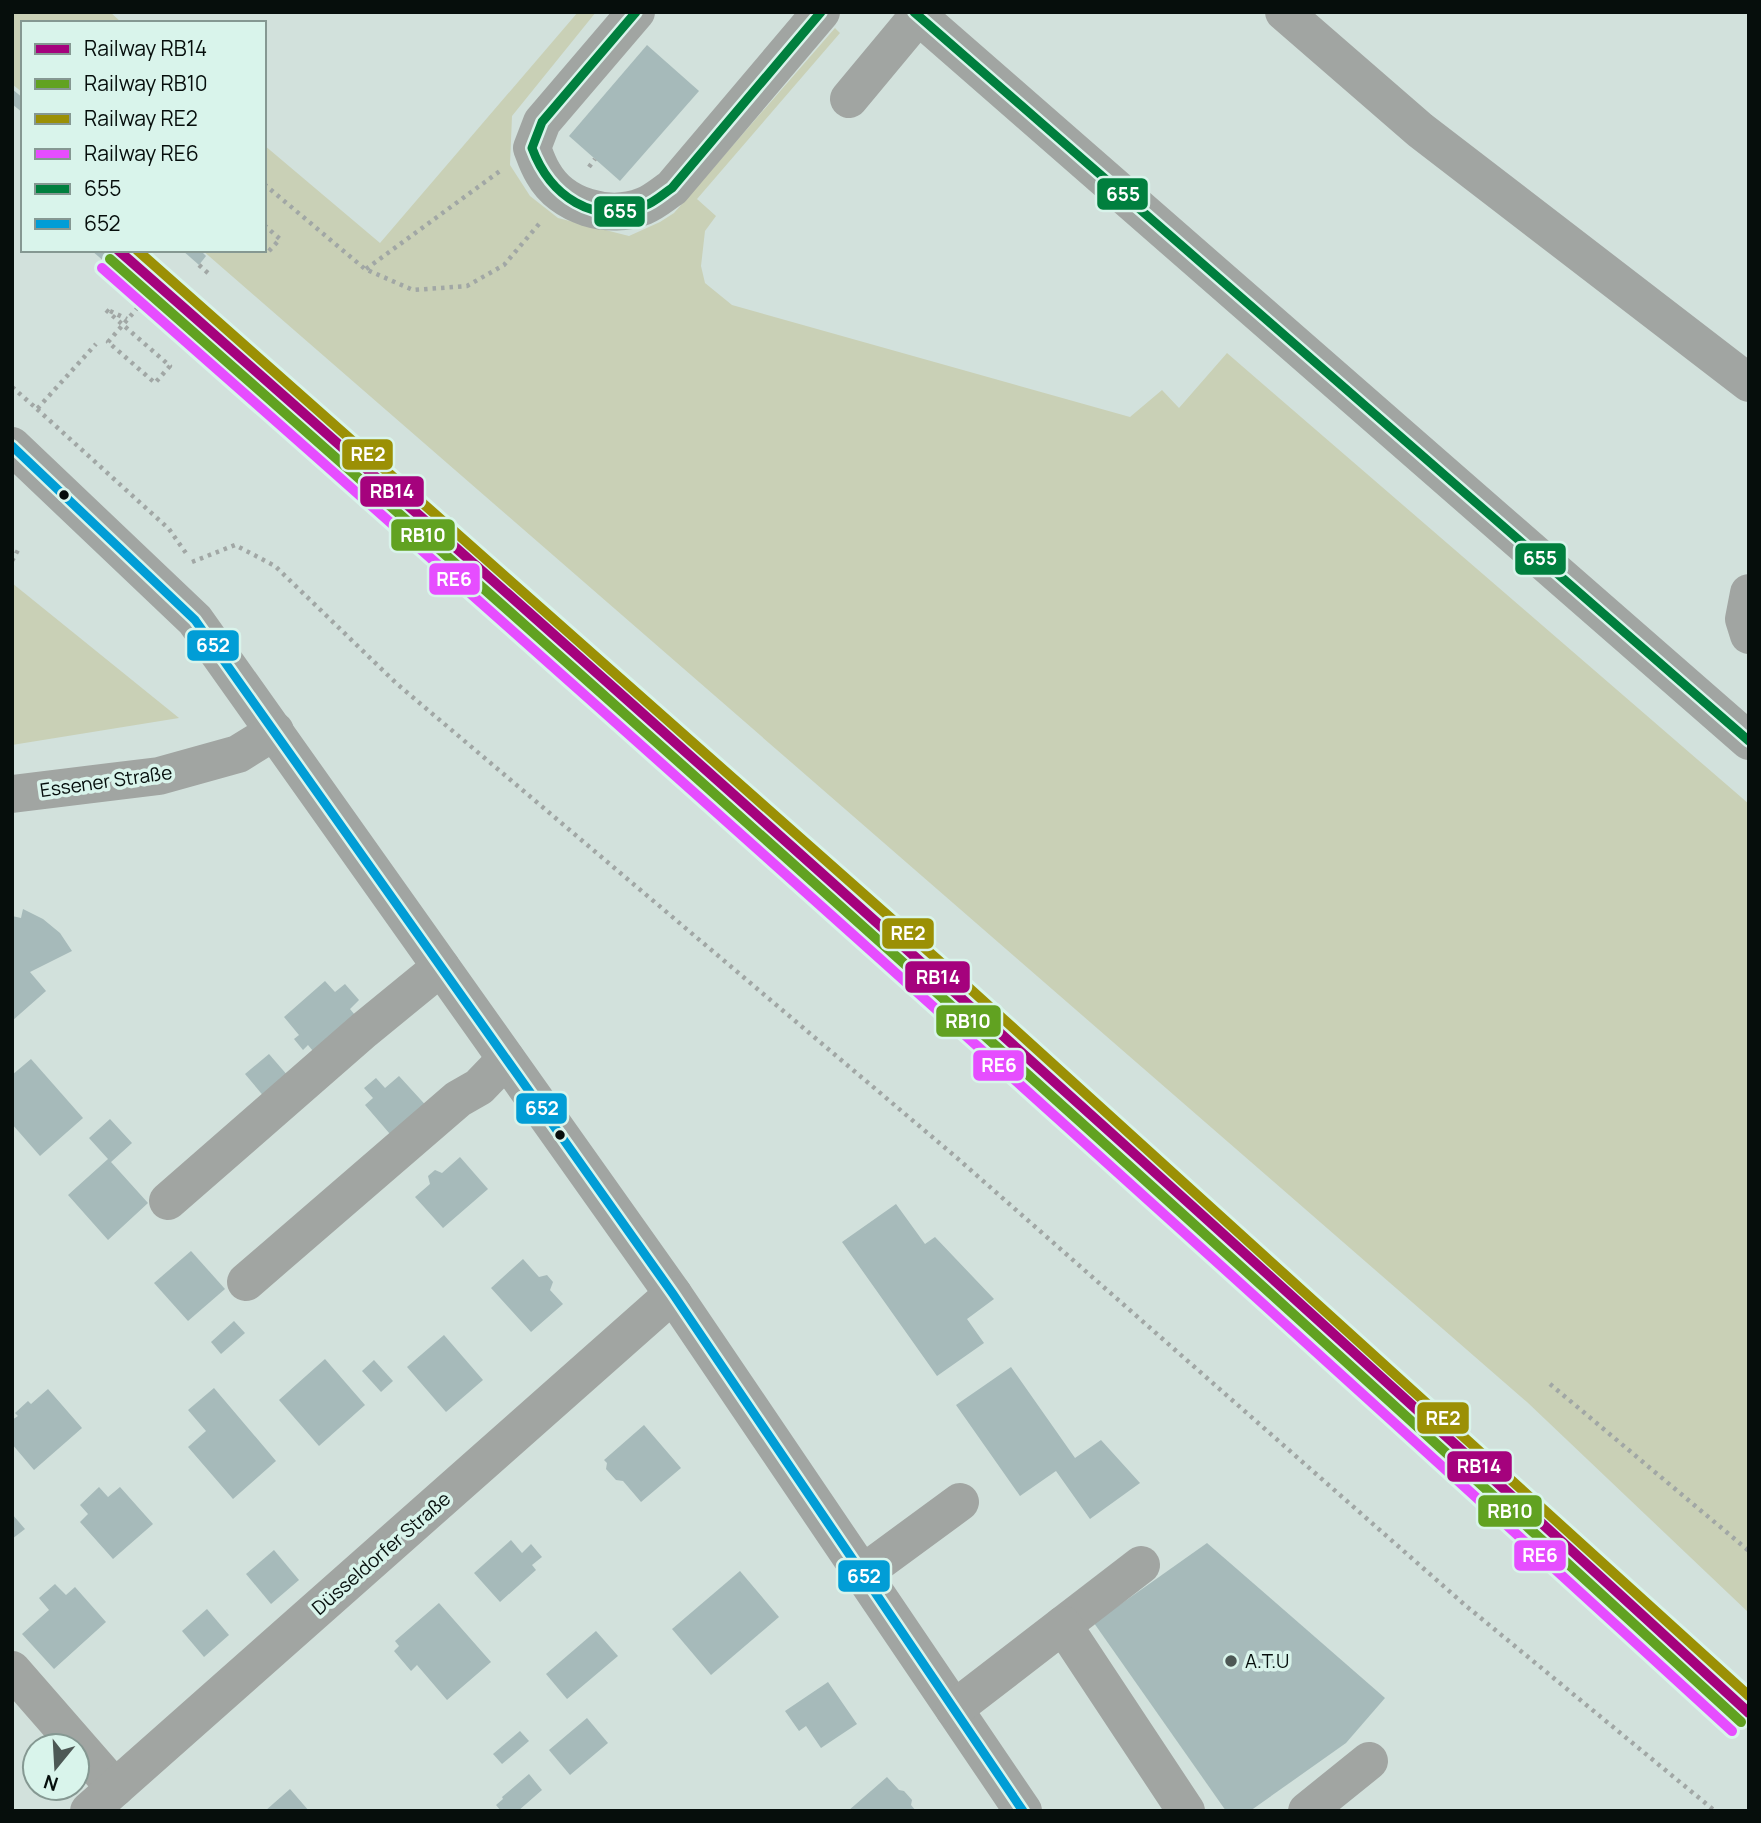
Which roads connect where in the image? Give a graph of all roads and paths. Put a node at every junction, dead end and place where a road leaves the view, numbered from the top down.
1 (636, 12) edge
2 (821, 12) edge
3 (1284, 12) edge
4 (916, 14) edge
5 (849, 99) dead end
6 (532, 148) junction
7 (266, 186) edge
8 (563, 196) junction
9 (266, 227) edge
10 (266, 250) edge
11 (199, 265) dead end
12 (365, 269) junction
13 (209, 274) dead end
14 (146, 298) dead end
15 (157, 299) dead end
16 (169, 310) dead end
17 (127, 319) junction
18 (96, 344) dead end
19 (1749, 383) edge
20 (12, 387) edge
21 (12, 446) edge
22 (18, 550) dead end
23 (12, 561) edge
24 (192, 562) dead end
25 (1749, 593) edge
26 (1749, 635) edge
27 (275, 731) junction
28 (1749, 741) edge
29 (12, 794) edge
30 (441, 967) junction
31 (506, 1059) junction
32 (168, 1201) dead end
33 (246, 1282) dead end
34 (673, 1294) junction
35 (1550, 1384) dead end
36 (960, 1502) dead end
37 (1749, 1551) edge
38 (1141, 1565) dead end
39 (862, 1574) junction
40 (1063, 1625) junction
41 (12, 1670) edge
42 (954, 1709) junction
43 (1369, 1761) dead end
44 (102, 1800) edge
45 (1023, 1811) edge
46 (1186, 1811) edge
47 (1307, 1811) edge
48 (1715, 1811) edge

1 - 6 street
2 - 8 street
3 - 19 street
4 - 5 street
4 - 28 street
6 - 8 street
6 - 12 path
7 - 12 path
8 - 12 path
9 - 10 path
11 - 13 path
14 - 17 path
15 - 16 path
17 - 17 path
18 - 20 path
21 - 27 street
22 - 23 path
24 - 48 path
25 - 26 street
27 - 29 street, Essener Straße
27 - 30 street
30 - 31 street
30 - 32 street
31 - 33 street
31 - 34 street
34 - 39 street
34 - 44 street, Düsseldorfer Straße
35 - 37 path
36 - 39 street
38 - 40 street
39 - 42 street
40 - 42 street
40 - 46 street
41 - 44 street
42 - 45 street
43 - 47 street

